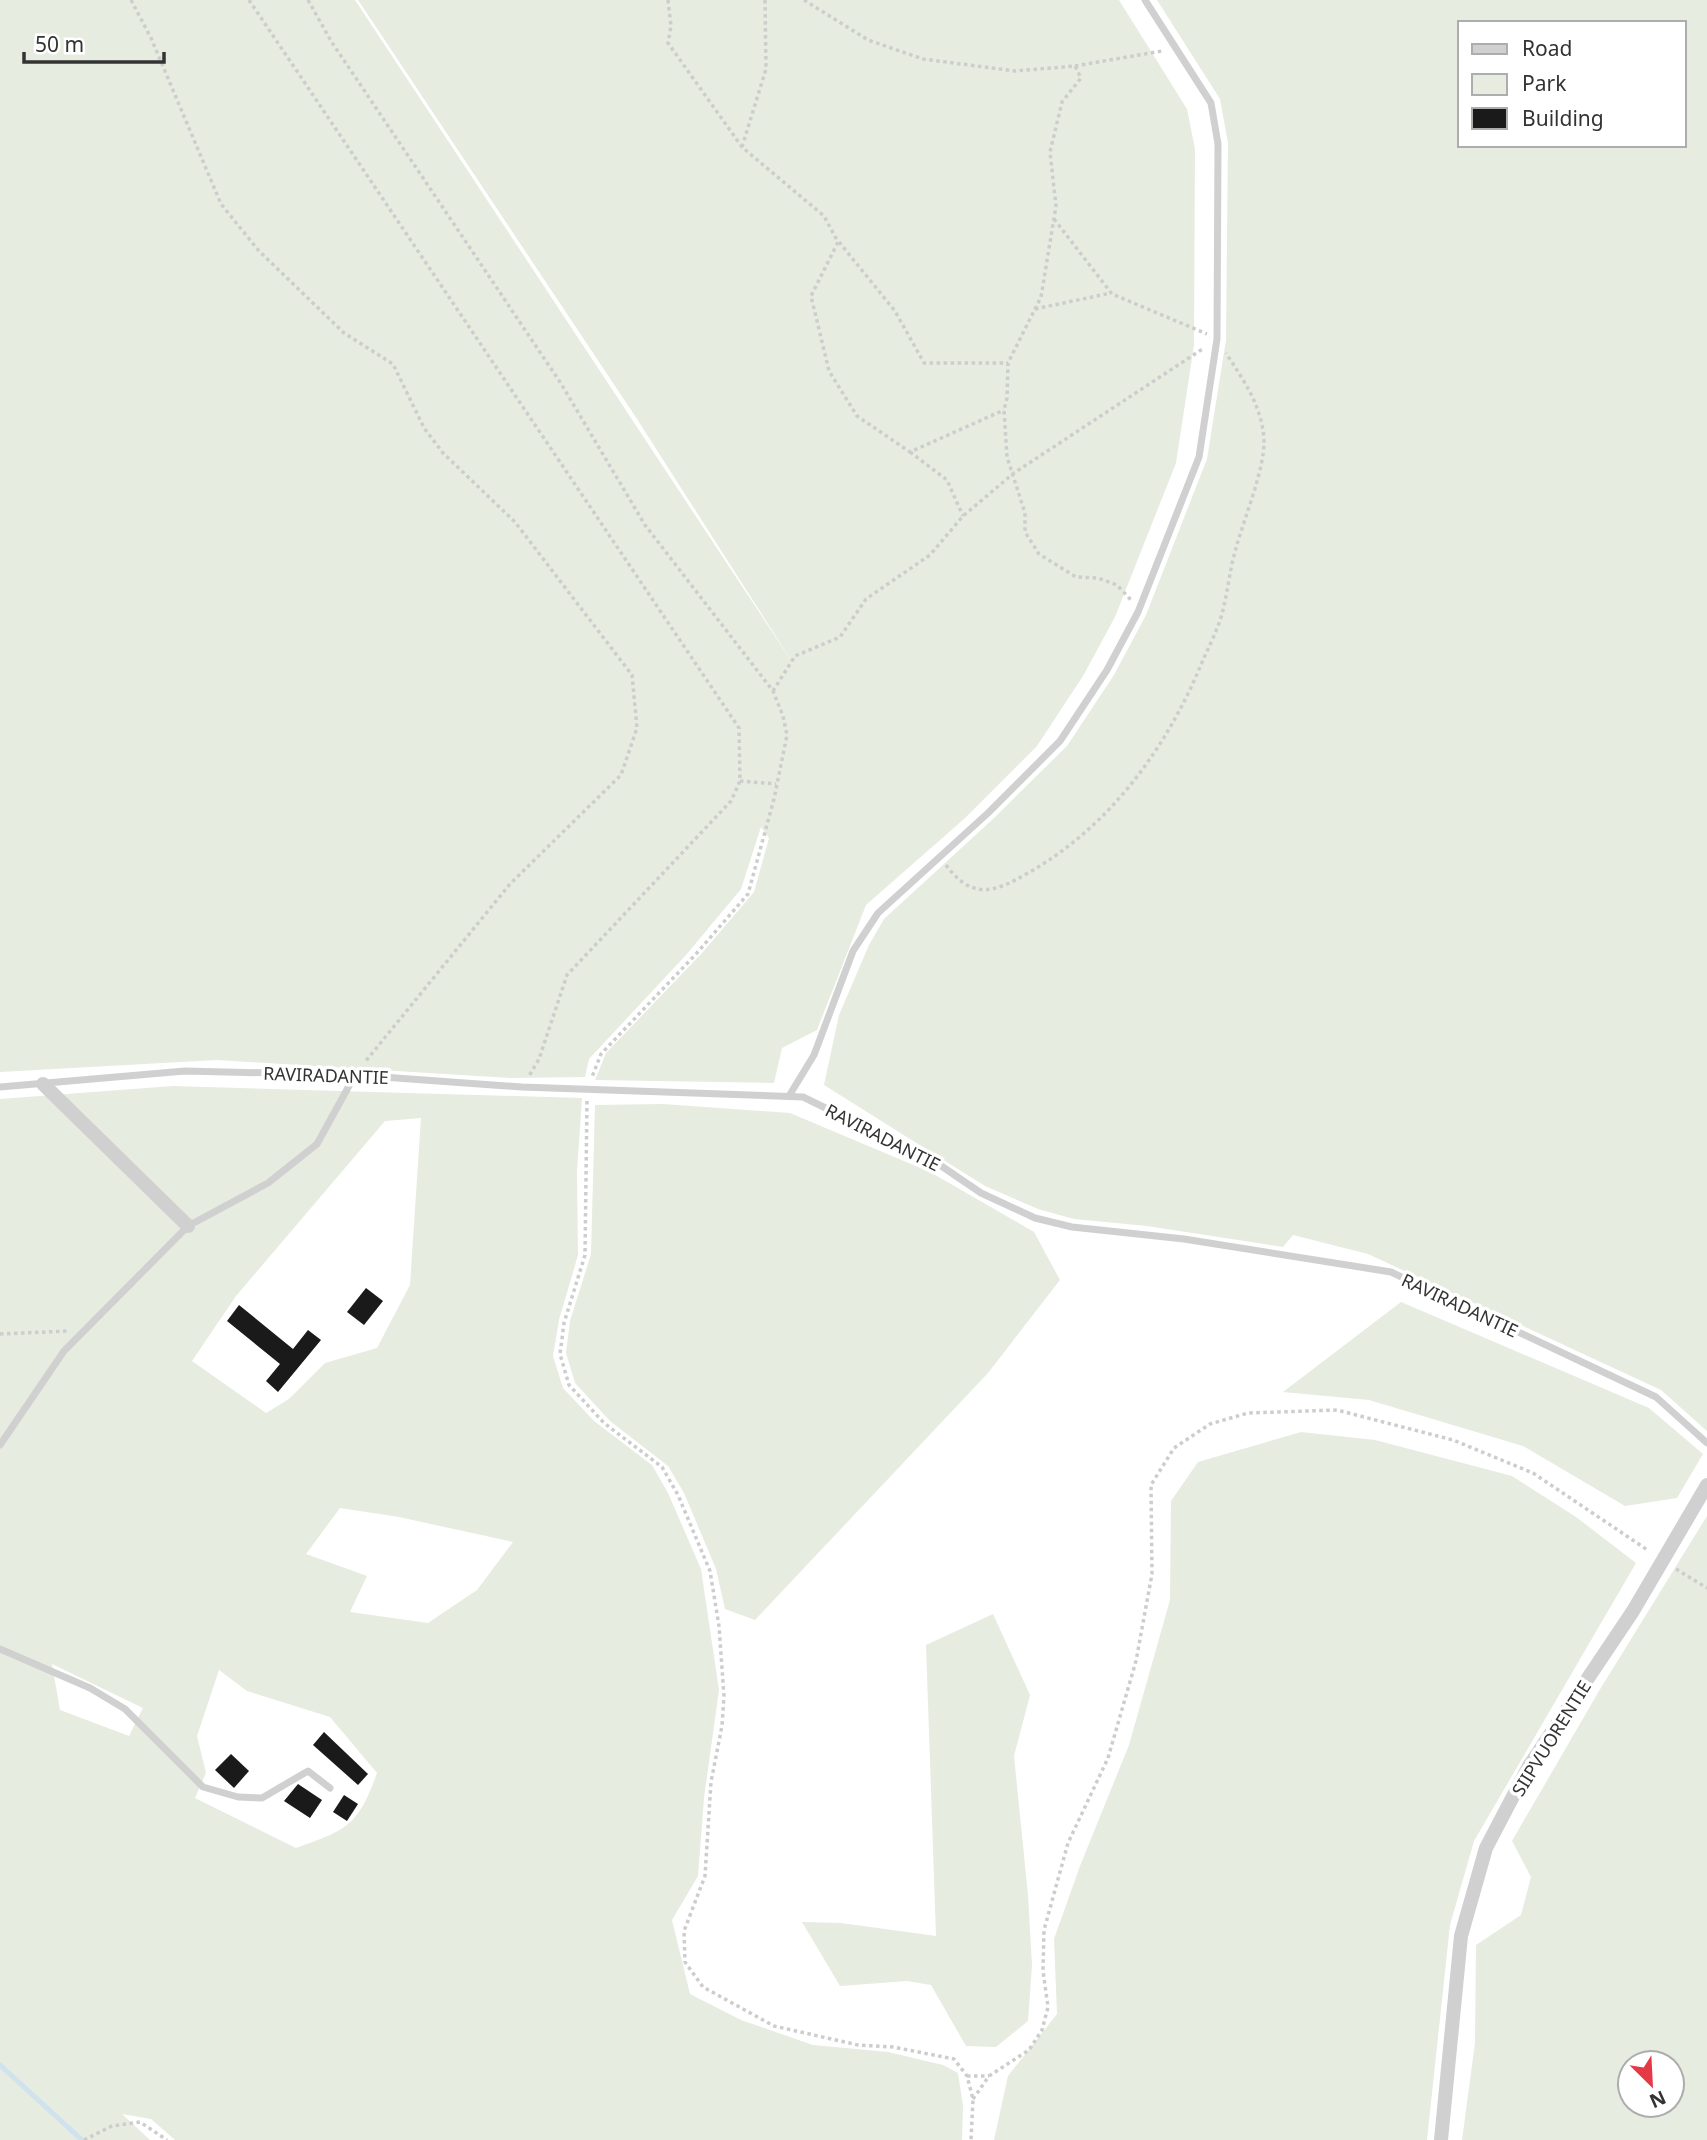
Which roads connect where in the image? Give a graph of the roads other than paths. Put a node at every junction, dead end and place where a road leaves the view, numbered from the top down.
1 (1145, 0) edge
2 (355, 1075) junction
3 (43, 1084) junction
4 (0, 1087) edge
5 (789, 1096) junction
6 (188, 1226) junction
7 (1707, 1443) edge
8 (0, 1445) edge
9 (1707, 1485) edge
10 (0, 1649) edge
11 (330, 1788) dead end
12 (1441, 2140) edge

1 - 5 lane
2 - 3 lane, RAVIRADANTIE
2 - 5 lane, RAVIRADANTIE
2 - 6 lane
3 - 4 lane, RAVIRADANTIE
3 - 6 street
5 - 7 lane, RAVIRADANTIE
6 - 8 lane
9 - 12 street, SIIPVUORENTIE
10 - 11 lane

